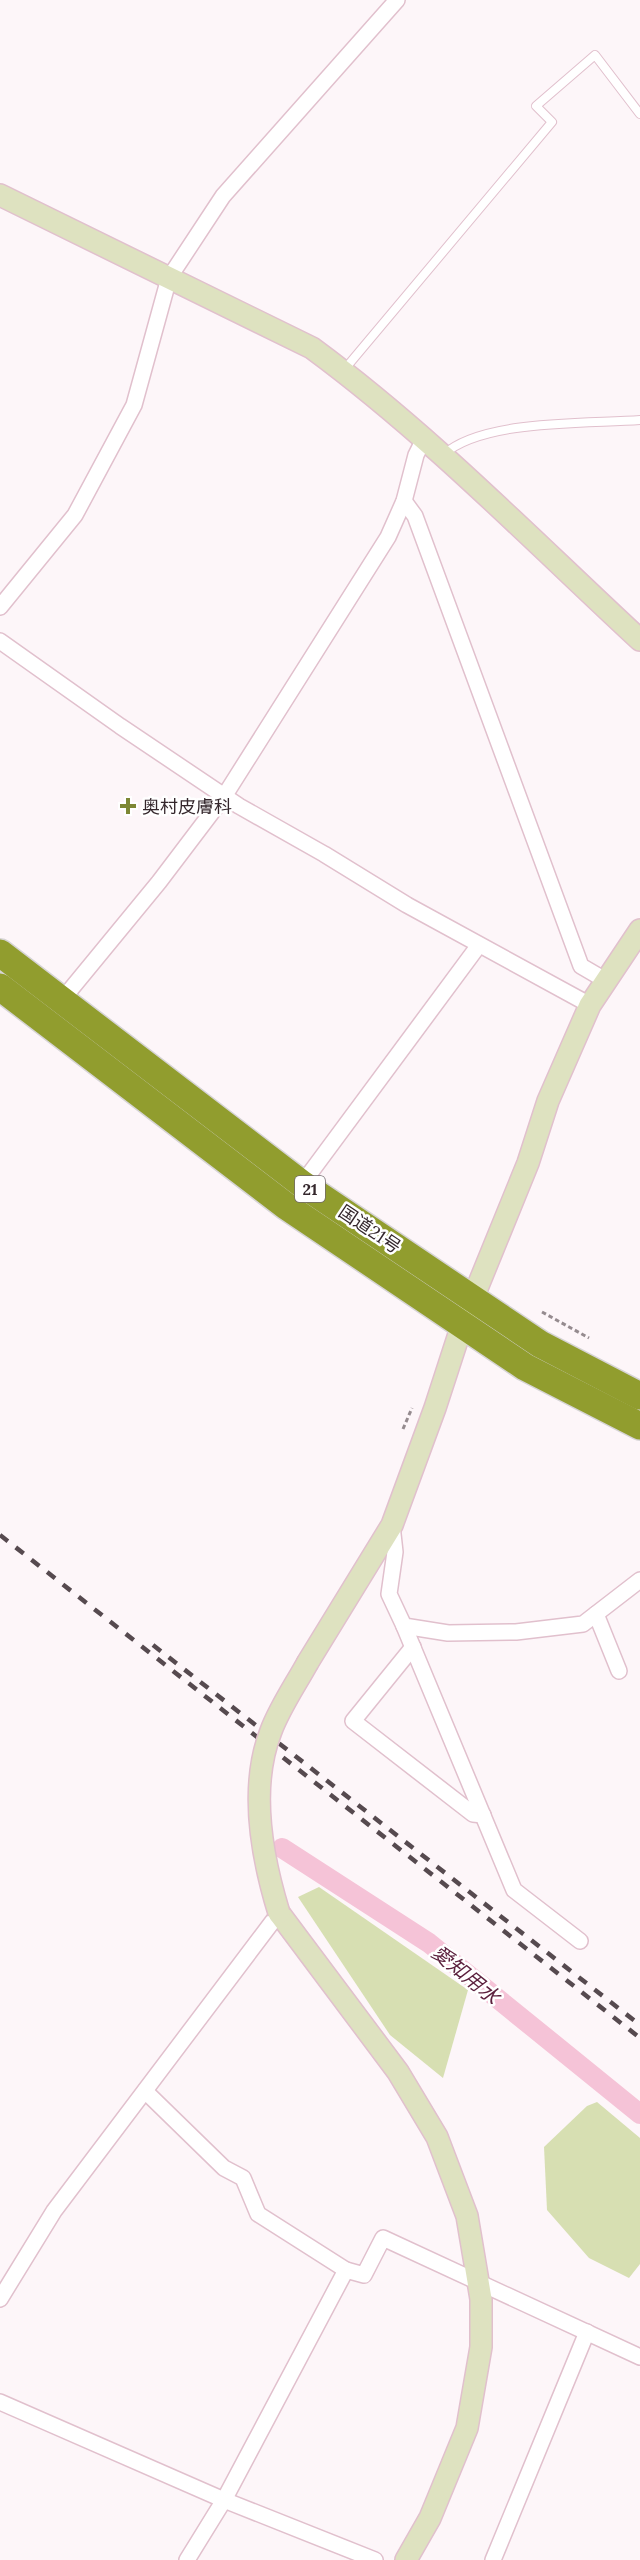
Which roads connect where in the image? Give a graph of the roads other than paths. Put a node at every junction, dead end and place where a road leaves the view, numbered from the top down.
1 (397, 0) edge
2 (640, 114) edge
3 (0, 195) edge
4 (169, 278) junction
5 (344, 371) junction
6 (640, 420) edge
7 (424, 439) junction
8 (442, 456) junction
9 (404, 501) junction
10 (0, 607) edge
11 (640, 640) edge
12 (0, 641) edge
13 (225, 795) junction
14 (640, 930) edge
15 (479, 945) junction
16 (0, 953) edge
17 (605, 980) junction
18 (0, 987) edge
19 (62, 1000) junction
20 (590, 1005) junction
21 (302, 1184) junction
22 (474, 1299) junction
23 (462, 1325) junction
24 (640, 1396) edge
25 (640, 1426) edge
26 (392, 1525) junction
27 (640, 1580) edge
28 (596, 1614) junction
29 (404, 1626) junction
30 (413, 1647) junction
31 (619, 1671) dead end
32 (483, 1815) junction
33 (279, 1913) junction
34 (580, 1941) dead end
35 (145, 2091) junction
36 (346, 2270) junction
37 (478, 2281) junction
38 (0, 2299) edge
39 (587, 2332) junction
40 (640, 2357) edge
41 (0, 2402) edge
42 (224, 2500) junction
43 (187, 2560) edge
44 (375, 2560) edge
45 (406, 2560) edge
46 (493, 2560) edge

1 - 4 street
2 - 5 lane
3 - 4 street
4 - 5 street
4 - 10 street
5 - 7 street
6 - 8 lane
7 - 8 street
7 - 9 street
8 - 11 street
9 - 13 street
9 - 17 street
12 - 13 street
13 - 15 street
13 - 19 street
14 - 17 street
15 - 20 street
15 - 21 street
16 - 19 highway, 国道21号 / 21
17 - 20 street
18 - 23 highway, 国道21号 / 21
19 - 21 highway, 国道21号 / 21
20 - 22 street
21 - 22 highway, 国道21号 / 21
22 - 23 street
22 - 24 highway, 国道21号 / 21
23 - 25 highway, 国道21号 / 21
23 - 26 street
26 - 29 street
26 - 33 street, bridge
27 - 28 street
28 - 29 street
28 - 31 street
29 - 30 street
30 - 32 street
30 - 32 street
32 - 34 street
33 - 35 street
33 - 37 street
35 - 36 street
35 - 38 street
36 - 37 street
36 - 42 street
37 - 39 street
37 - 45 street
39 - 40 street
39 - 46 street
41 - 42 street
42 - 43 street
42 - 44 street

